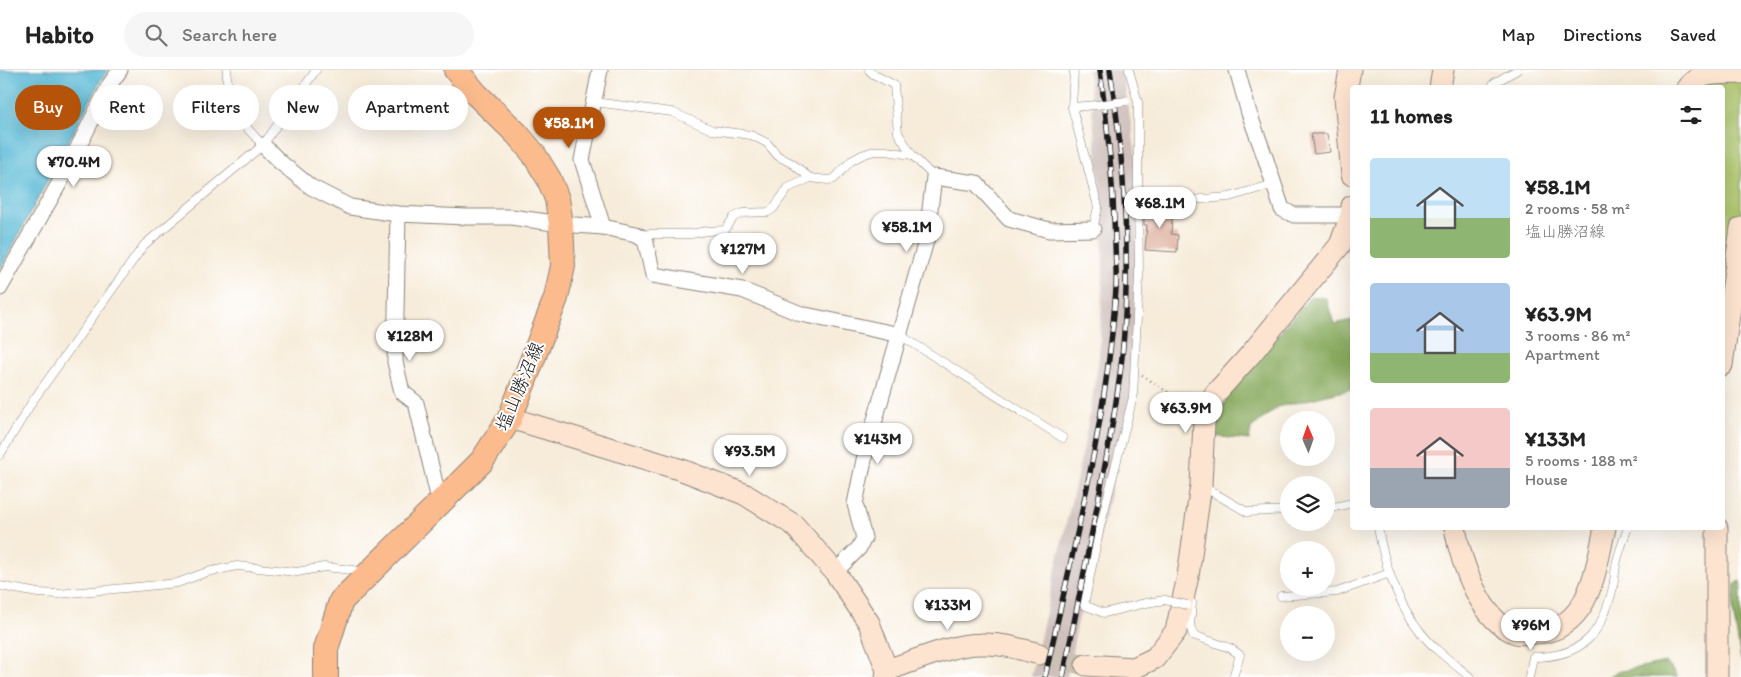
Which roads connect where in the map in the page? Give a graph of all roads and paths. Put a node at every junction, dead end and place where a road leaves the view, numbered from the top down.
1 (120, 70) edge
2 (226, 70) edge
3 (316, 70) edge
4 (456, 70) edge
5 (600, 70) edge
6 (869, 70) edge
7 (1074, 70) edge
8 (1129, 70) edge
9 (1237, 70) edge
10 (1350, 70) edge
11 (1443, 70) edge
12 (1517, 70) edge
13 (1741, 74) edge
14 (1440, 85) edge
15 (1493, 85) edge
16 (1689, 85) edge
17 (594, 102) junction
18 (1138, 102) junction
19 (1072, 107) junction
20 (262, 145) junction
21 (1350, 153) edge
22 (912, 155) junction
23 (934, 176) junction
24 (810, 178) junction
25 (1274, 184) junction
26 (1138, 193) junction
27 (1350, 211) edge
28 (398, 214) junction
29 (1350, 217) edge
30 (562, 224) junction
31 (603, 227) junction
32 (1741, 228) edge
33 (1093, 230) joint
34 (641, 237) junction
35 (0, 288) edge
36 (900, 334) junction
37 (1725, 343) edge
38 (1134, 370) junction
39 (1208, 413) junction
40 (510, 418) junction
41 (1062, 438) dead end
42 (0, 455) edge
43 (1204, 487) junction
44 (1350, 503) edge
45 (440, 504) junction
46 (1335, 507) edge
47 (1206, 508) dead end
48 (1280, 510) edge
49 (1378, 530) edge
50 (1456, 530) edge
51 (1605, 530) edge
52 (1627, 530) edge
53 (1717, 530) edge
54 (835, 572) junction
55 (1390, 573) junction
56 (368, 574) junction
57 (0, 586) edge
58 (1335, 592) edge
59 (1193, 597) dead end
60 (1189, 605) junction
61 (1039, 654) tunnel mouth
62 (1086, 665) tunnel mouth
63 (887, 673) edge
64 (326, 677) edge
65 (1233, 677) edge
66 (1470, 677) edge
67 (1529, 677) edge
68 (1717, 677) edge

1 - 35 street
2 - 20 lane
3 - 20 lane
4 - 30 main road, 塩山勝沼線
5 - 17 street
6 - 22 lane
7 - 19 lane
8 - 18 lane
9 - 25 street
10 - 21 street
11 - 14 street
12 - 15 lane
13 - 16 street
17 - 24 lane
17 - 31 street
18 - 19 lane, bridge
18 - 26 lane
19 - 33 lane
20 - 28 street
20 - 42 lane
22 - 23 lane
22 - 24 lane
23 - 33 street
23 - 36 street
24 - 34 lane
25 - 26 lane
25 - 27 street
26 - 38 lane
28 - 30 street
28 - 45 street
29 - 39 street
30 - 31 street
30 - 40 main road, 塩山勝沼線
31 - 34 street
32 - 37 street
34 - 36 street
36 - 41 lane
36 - 54 street
38 - 39 path
38 - 60 lane, bridge
39 - 43 street
40 - 45 main road, 塩山勝沼線
40 - 54 street
43 - 47 lane
43 - 48 lane
43 - 62 street
44 - 46 lane
45 - 56 main road, 塩山勝沼線
49 - 55 lane
50 - 51 street
52 - 67 lane
53 - 68 street
54 - 63 street
55 - 58 lane
55 - 66 lane
56 - 57 lane
56 - 64 main road, 塩山勝沼線
59 - 60 lane
60 - 65 lane
61 - 63 street

